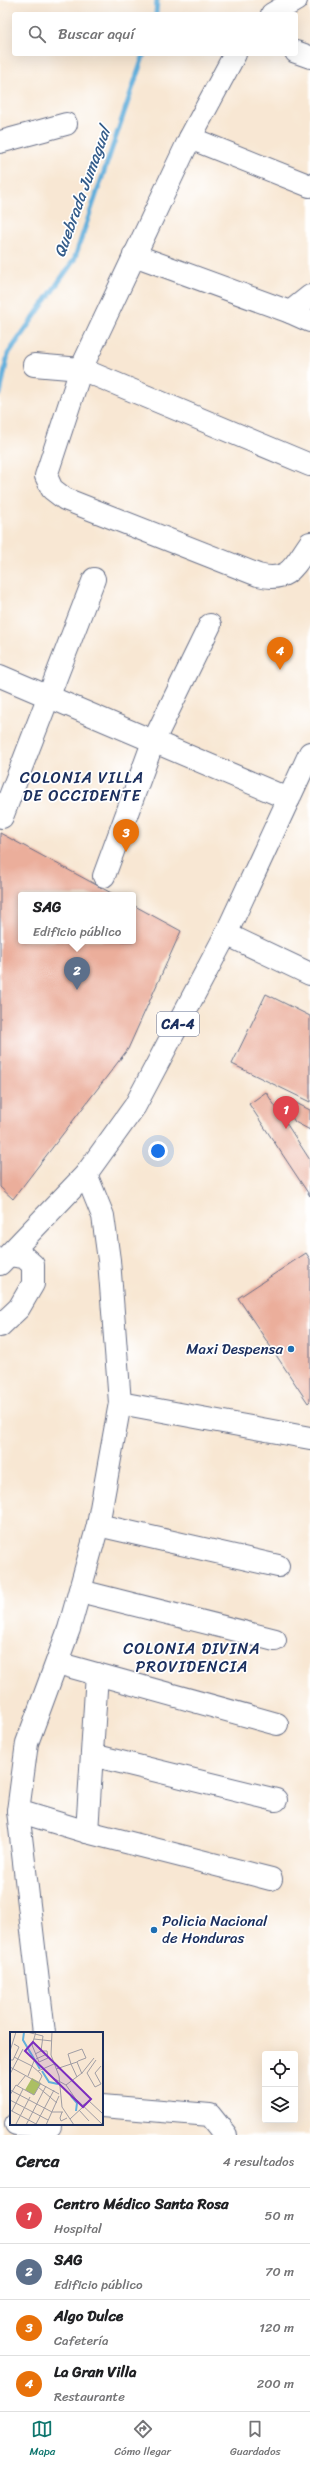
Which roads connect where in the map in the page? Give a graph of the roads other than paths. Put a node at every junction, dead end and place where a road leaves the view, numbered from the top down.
1 (296, 0) edge
2 (275, 12) edge
3 (298, 53) edge
4 (234, 56) edge
5 (310, 57) edge
6 (66, 124) dead end
7 (190, 138) junction
8 (0, 142) edge
9 (310, 186) edge
10 (134, 255) junction
11 (310, 296) edge
12 (290, 312) junction
13 (310, 321) edge
14 (34, 365) dead end
15 (81, 369) junction
16 (310, 465) edge
17 (310, 544) edge
18 (94, 579) dead end
19 (210, 625) dead end
20 (0, 676) edge
21 (47, 696) junction
22 (153, 742) junction
23 (310, 753) edge
24 (289, 800) junction
25 (2, 817) dead end
26 (104, 876) dead end
27 (226, 934) junction
28 (310, 974) edge
29 (86, 1174) junction
30 (5, 1260) edge
31 (0, 1326) edge
32 (120, 1403) junction
33 (310, 1438) edge
34 (98, 1525) junction
35 (278, 1566) dead end
36 (80, 1591) junction
37 (275, 1640) dead end
38 (57, 1663) junction
39 (97, 1674) junction
40 (277, 1724) dead end
41 (92, 1755) junction
42 (276, 1800) dead end
43 (18, 1811) junction
44 (87, 1832) junction
45 (271, 1879) dead end
46 (44, 2032) edge
47 (103, 2106) edge
48 (0, 2123) edge
49 (10, 2124) edge
50 (24, 2125) edge
51 (50, 2128) edge
52 (226, 2135) edge

1 - 2 street
3 - 5 street
4 - 7 street
6 - 8 street
7 - 9 street
7 - 10 street
10 - 12 street
10 - 15 street
11 - 12 street
12 - 13 street
14 - 15 street
15 - 16 street
15 - 17 street
18 - 21 street
19 - 22 street
20 - 21 street
21 - 22 street
21 - 25 street
22 - 24 street
22 - 26 street
23 - 24 street, CA-4
24 - 27 street, CA-4
27 - 28 street
27 - 29 street, CA-4
29 - 30 street, CA-4
29 - 32 street
30 - 31 street
32 - 33 street
32 - 34 street
34 - 35 street
34 - 36 street
36 - 37 street
36 - 38 street
38 - 39 street
38 - 43 street
39 - 40 street
39 - 41 street
41 - 42 street
41 - 44 street
43 - 44 street
43 - 46 street
44 - 45 street
47 - 52 street
48 - 49 street
50 - 51 street

